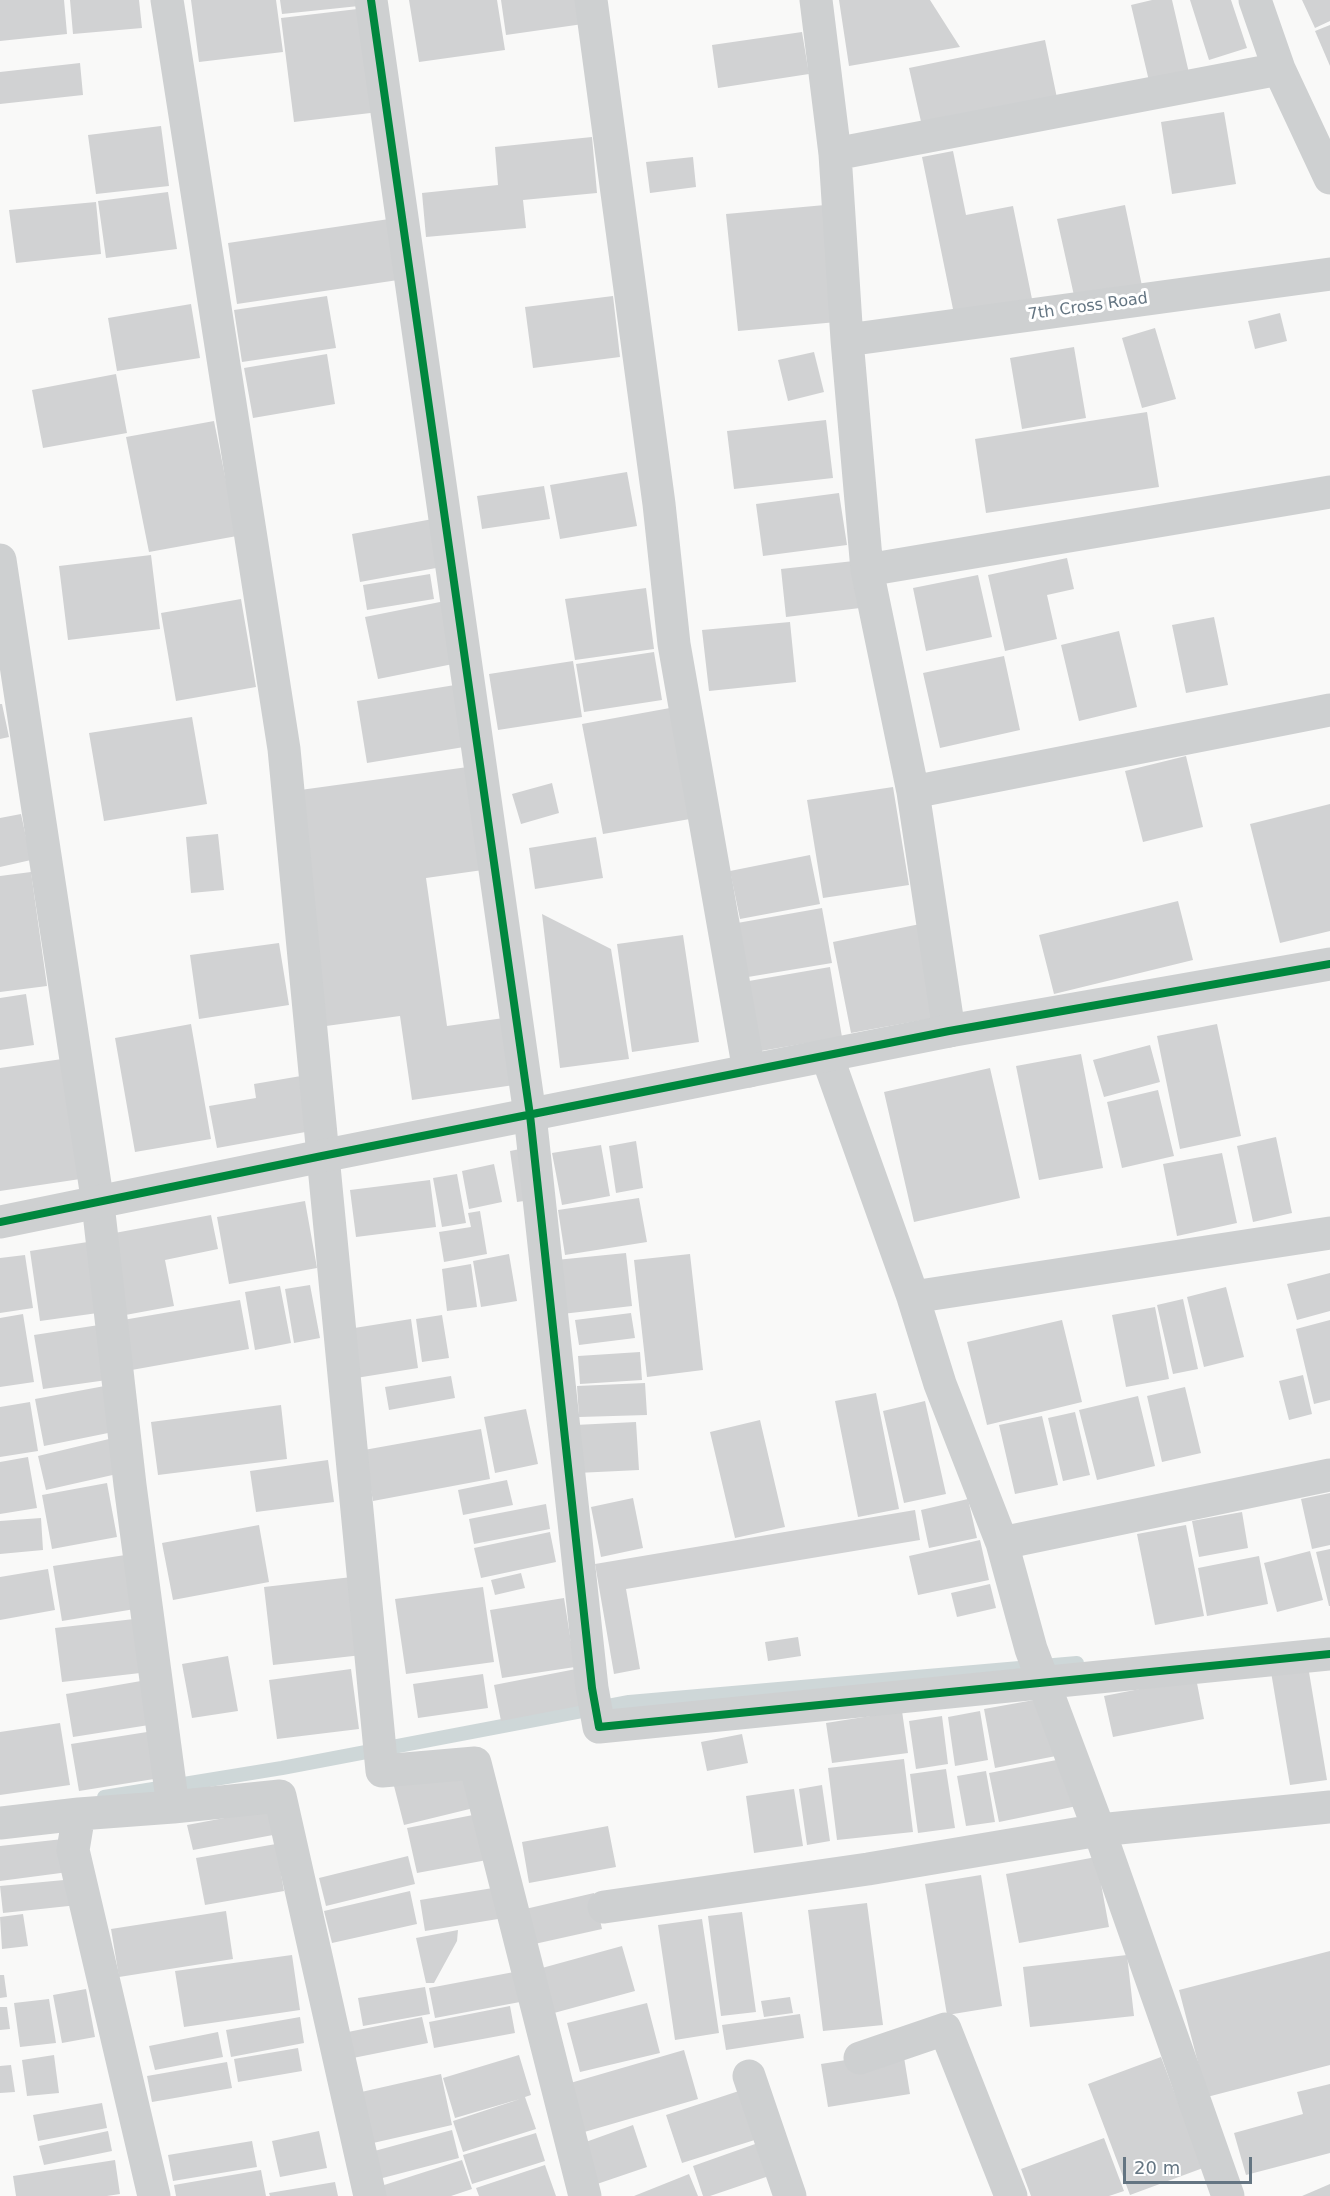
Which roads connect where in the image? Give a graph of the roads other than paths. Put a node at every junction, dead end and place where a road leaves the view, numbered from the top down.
1 (167, 0) edge
2 (371, 0) edge
3 (591, 0) edge
4 (816, 0) edge
5 (1255, 0) edge
6 (1279, 69) junction
7 (835, 154) junction
8 (1330, 178) edge
9 (1330, 274) edge
10 (847, 340) junction
11 (1330, 492) edge
12 (0, 560) edge
13 (867, 570) junction
14 (1330, 710) edge
15 (913, 792) junction
16 (1330, 964) edge
17 (949, 1031) junction
18 (826, 1056) junction
19 (749, 1071) junction
20 (530, 1115) junction
21 (322, 1156) junction
22 (98, 1204) junction
23 (0, 1222) edge
24 (1330, 1233) edge
25 (913, 1297) junction
26 (1330, 1475) edge
27 (1002, 1544) junction
28 (1330, 1654) edge
29 (1044, 1681) junction
30 (174, 1807) junction
31 (1330, 1807) edge
32 (79, 1814) junction
33 (0, 1823) edge
34 (1099, 1830) junction
35 (604, 1907) dead end
36 (860, 2058) dead end
37 (749, 2076) dead end
38 (1224, 2195) edge
39 (154, 2196) edge
40 (370, 2196) edge
41 (585, 2196) edge
42 (790, 2196) edge
43 (1011, 2196) edge

1 - 21 street
2 - 20 street
3 - 19 street
4 - 7 street
5 - 6 street
6 - 7 street
6 - 8 street
7 - 10 street
9 - 10 street, 7th Cross Road
10 - 13 street
11 - 13 street
12 - 22 street
13 - 15 street
14 - 15 street
15 - 17 street
16 - 17 street
17 - 18 street
18 - 19 street
18 - 25 street
19 - 20 street
20 - 21 street
20 - 29 street
21 - 22 street
21 - 41 street
22 - 23 street
22 - 30 street
24 - 25 street
25 - 27 street
26 - 27 street
27 - 29 street
28 - 29 street
29 - 34 street
30 - 32 street
30 - 40 street
31 - 34 street
32 - 33 street
32 - 39 street
34 - 35 street
34 - 38 street
36 - 43 street
37 - 42 street

